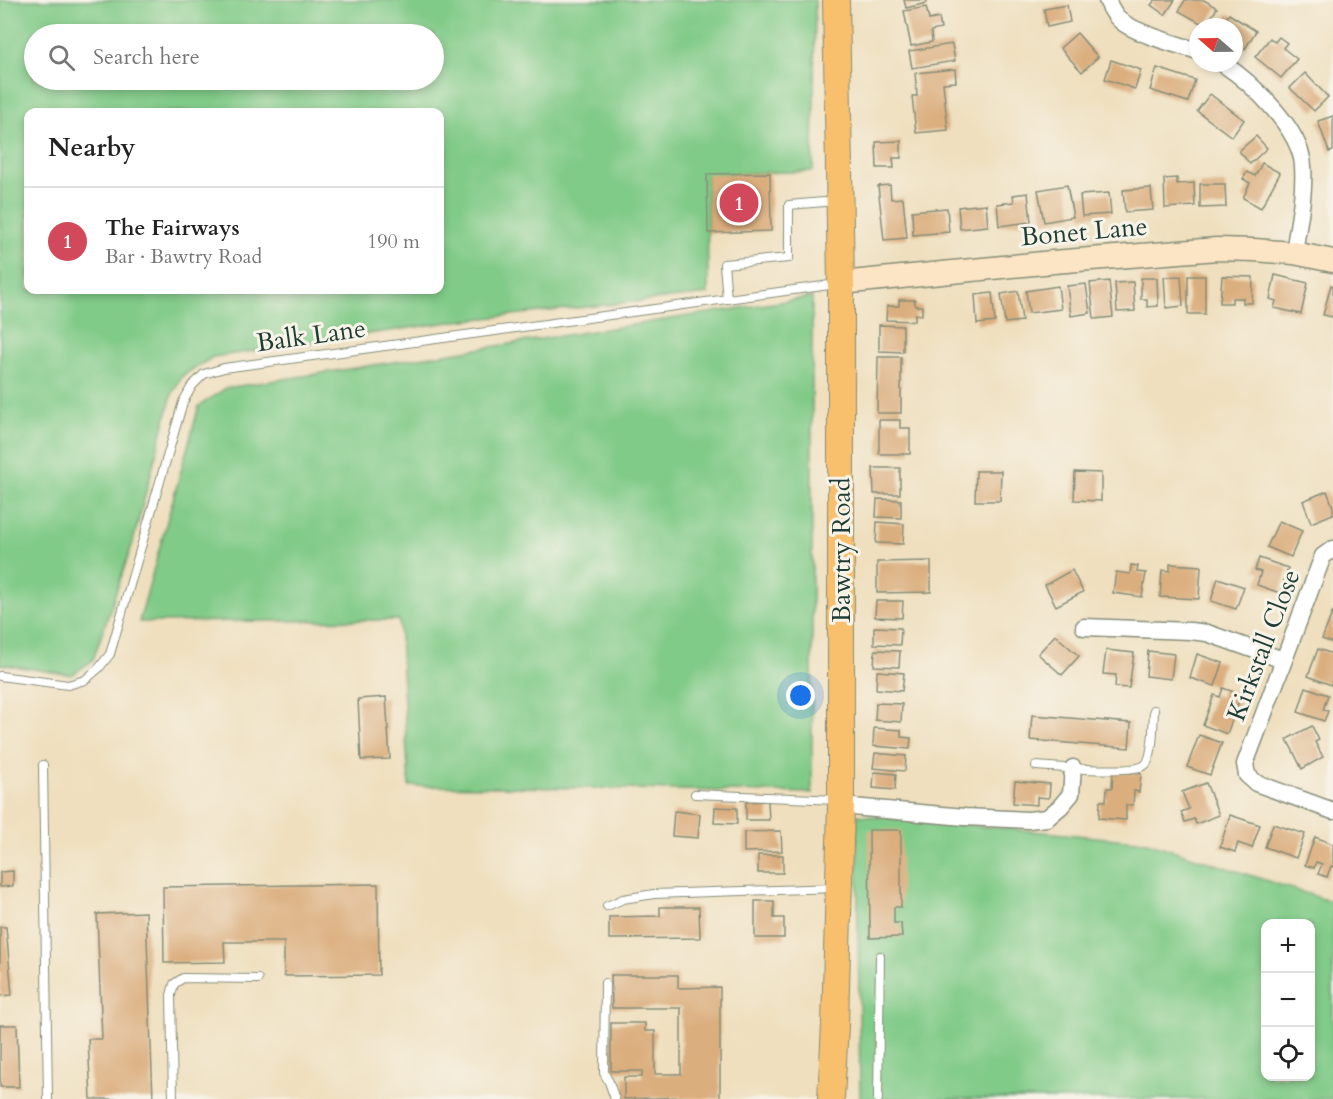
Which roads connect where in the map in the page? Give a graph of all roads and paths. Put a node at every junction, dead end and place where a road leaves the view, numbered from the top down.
1 (836, 0) edge
2 (1107, 0) edge
3 (1189, 48) edge
4 (1236, 72) edge
5 (839, 200) junction
6 (1294, 253) junction
7 (1333, 261) edge
8 (841, 284) junction
9 (727, 299) junction
10 (1333, 549) edge
11 (1084, 627) dead end
12 (1283, 660) junction
13 (0, 676) edge
14 (1154, 710) dead end
15 (43, 765) dead end
16 (1036, 766) dead end
17 (1073, 768) junction
18 (694, 794) dead end
19 (841, 803) junction
20 (1333, 811) edge
21 (839, 888) junction
22 (607, 906) dead end
23 (880, 956) dead end
24 (258, 979) dead end
25 (605, 983) dead end
26 (48, 1099) edge
27 (173, 1099) edge
28 (615, 1099) edge
29 (831, 1099) edge
30 (878, 1099) edge

1 - 5 main road, Bawtry Road
2 - 3 street
4 - 6 street
5 - 8 main road, Bawtry Road
5 - 9 lane
6 - 7 main road, Bonet Lane
6 - 8 main road, Bonet Lane
8 - 9 lane, Balk Lane
8 - 19 main road, Bawtry Road
9 - 13 lane, Balk Lane
10 - 12 street, Kirkstall Close
11 - 12 street
12 - 20 street, Kirkstall Close
14 - 17 lane
15 - 26 lane
16 - 17 lane
17 - 19 street
18 - 19 lane
19 - 21 main road, Bawtry Road
21 - 22 lane
21 - 29 main road, Bawtry Road
23 - 30 lane
24 - 27 lane
25 - 28 lane

